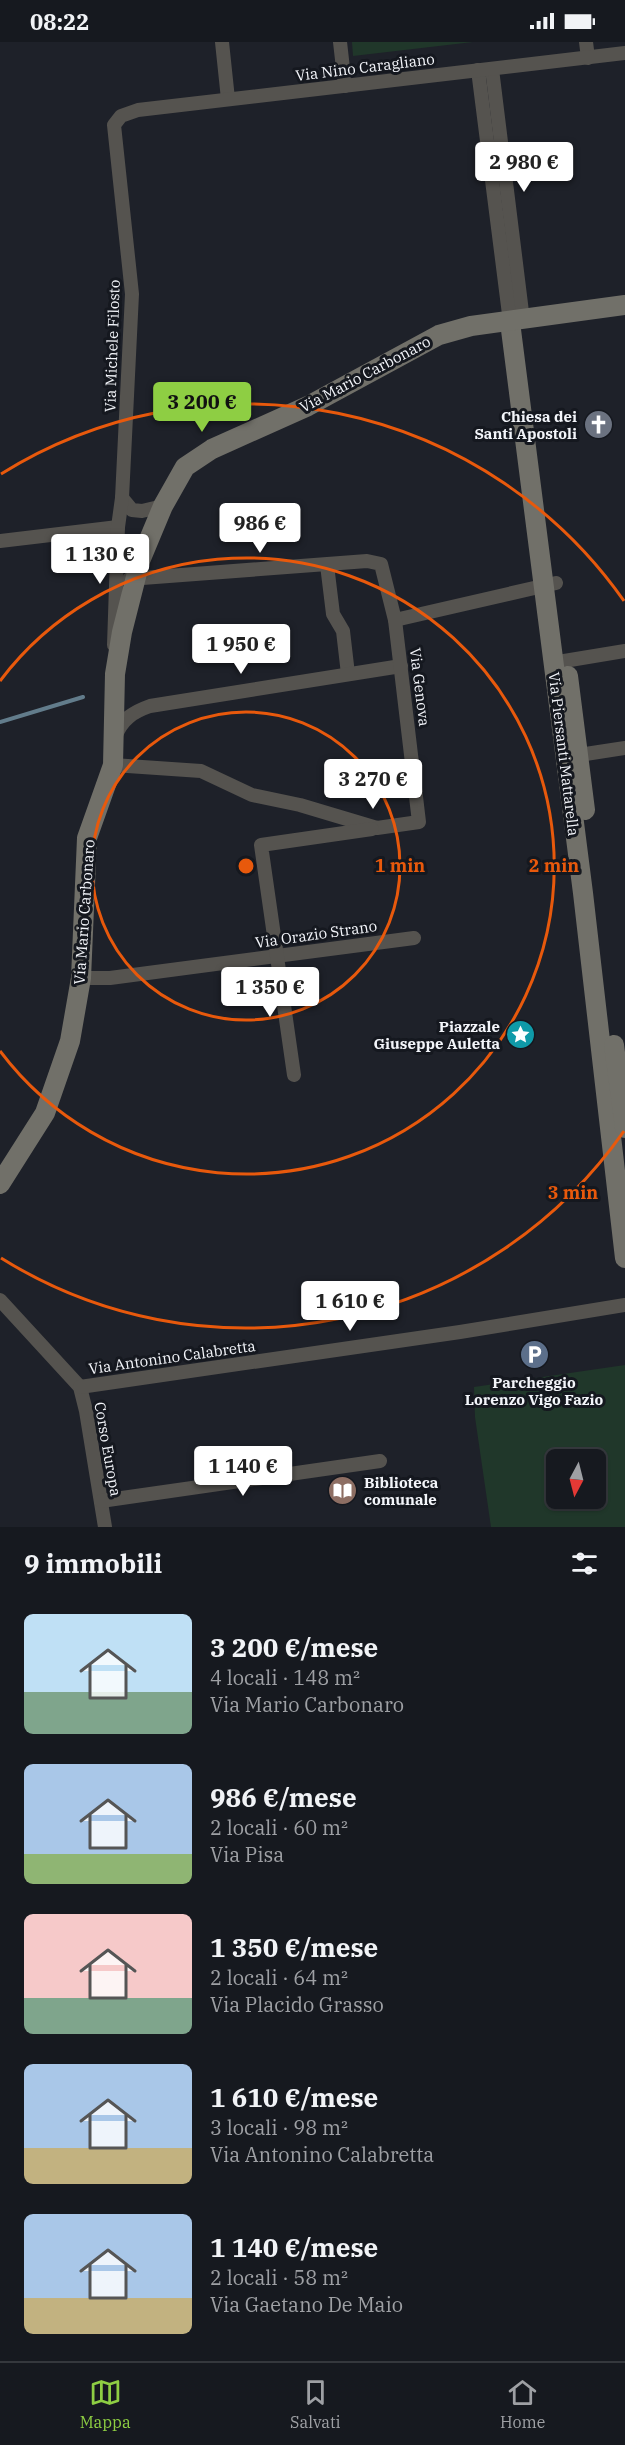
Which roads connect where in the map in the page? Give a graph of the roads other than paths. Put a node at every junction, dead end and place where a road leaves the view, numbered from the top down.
1 (222, 42) edge
2 (340, 42) edge
3 (586, 42) edge
4 (625, 54) edge
5 (588, 58) junction
6 (485, 70) junction
7 (345, 86) junction
8 (228, 99) junction
9 (114, 125) joint
10 (625, 305) edge
11 (517, 321) junction
12 (122, 498) junction
13 (163, 506) junction
14 (118, 527) junction
15 (0, 542) edge
16 (327, 565) junction
17 (125, 578) junction
18 (550, 585) junction
19 (395, 620) junction
20 (625, 651) edge
21 (559, 662) junction
22 (401, 666) junction
23 (348, 674) junction
24 (561, 728) junction
25 (115, 737) junction
26 (625, 748) edge
27 (579, 755) junction
28 (112, 765) junction
29 (377, 828) junction
30 (414, 938) dead end
31 (277, 957) junction
32 (81, 978) junction
33 (294, 1075) dead end
34 (625, 1128) edge
35 (0, 1184) edge
36 (625, 1258) edge
37 (0, 1300) edge
38 (625, 1305) edge
39 (80, 1388) junction
40 (380, 1461) dead end
41 (101, 1502) junction
42 (105, 1527) edge

1 - 8 street
2 - 7 street
3 - 5 street
4 - 5 street, Via Nino Caragliano
5 - 6 street, Via Nino Caragliano
6 - 7 street, Via Nino Caragliano
6 - 11 street
7 - 8 street, Via Nino Caragliano
8 - 9 street, Via Nino Caragliano
9 - 12 street, Via Michele Filosto
10 - 11 street, Via Mario Carbonaro
11 - 13 street, Via Mario Carbonaro
11 - 18 street, Via Piersanti Mattarella
12 - 13 street
12 - 14 street, Via Michele Filosto
13 - 17 street, Via Mario Carbonaro
14 - 15 street
14 - 17 street, Via Michele Filosto
16 - 17 street
16 - 19 street, Via Genova
16 - 23 street
17 - 25 street, Via Mario Carbonaro
18 - 19 street
18 - 21 street, Via Piersanti Mattarella
19 - 22 street, Via Genova
20 - 21 street
21 - 24 street, Via Piersanti Mattarella
21 - 27 street, Via Piersanti Mattarella
22 - 23 street
22 - 29 street, Via Genova
23 - 25 street
24 - 27 street
24 - 36 street, Via Piersanti Mattarella
25 - 28 street, Via Mario Carbonaro
26 - 27 street
27 - 34 street, Via Piersanti Mattarella
28 - 29 street, Via Genova
28 - 32 street, Via Mario Carbonaro
29 - 31 street
30 - 31 street, Via Orazio Strano
31 - 32 street, Via Orazio Strano
31 - 33 street
32 - 35 street, Via Mario Carbonaro
37 - 39 street, Corso Europa
38 - 39 street, Via Antonino Calabretta
39 - 41 street, Corso Europa
40 - 41 street
41 - 42 street, Corso Europa

